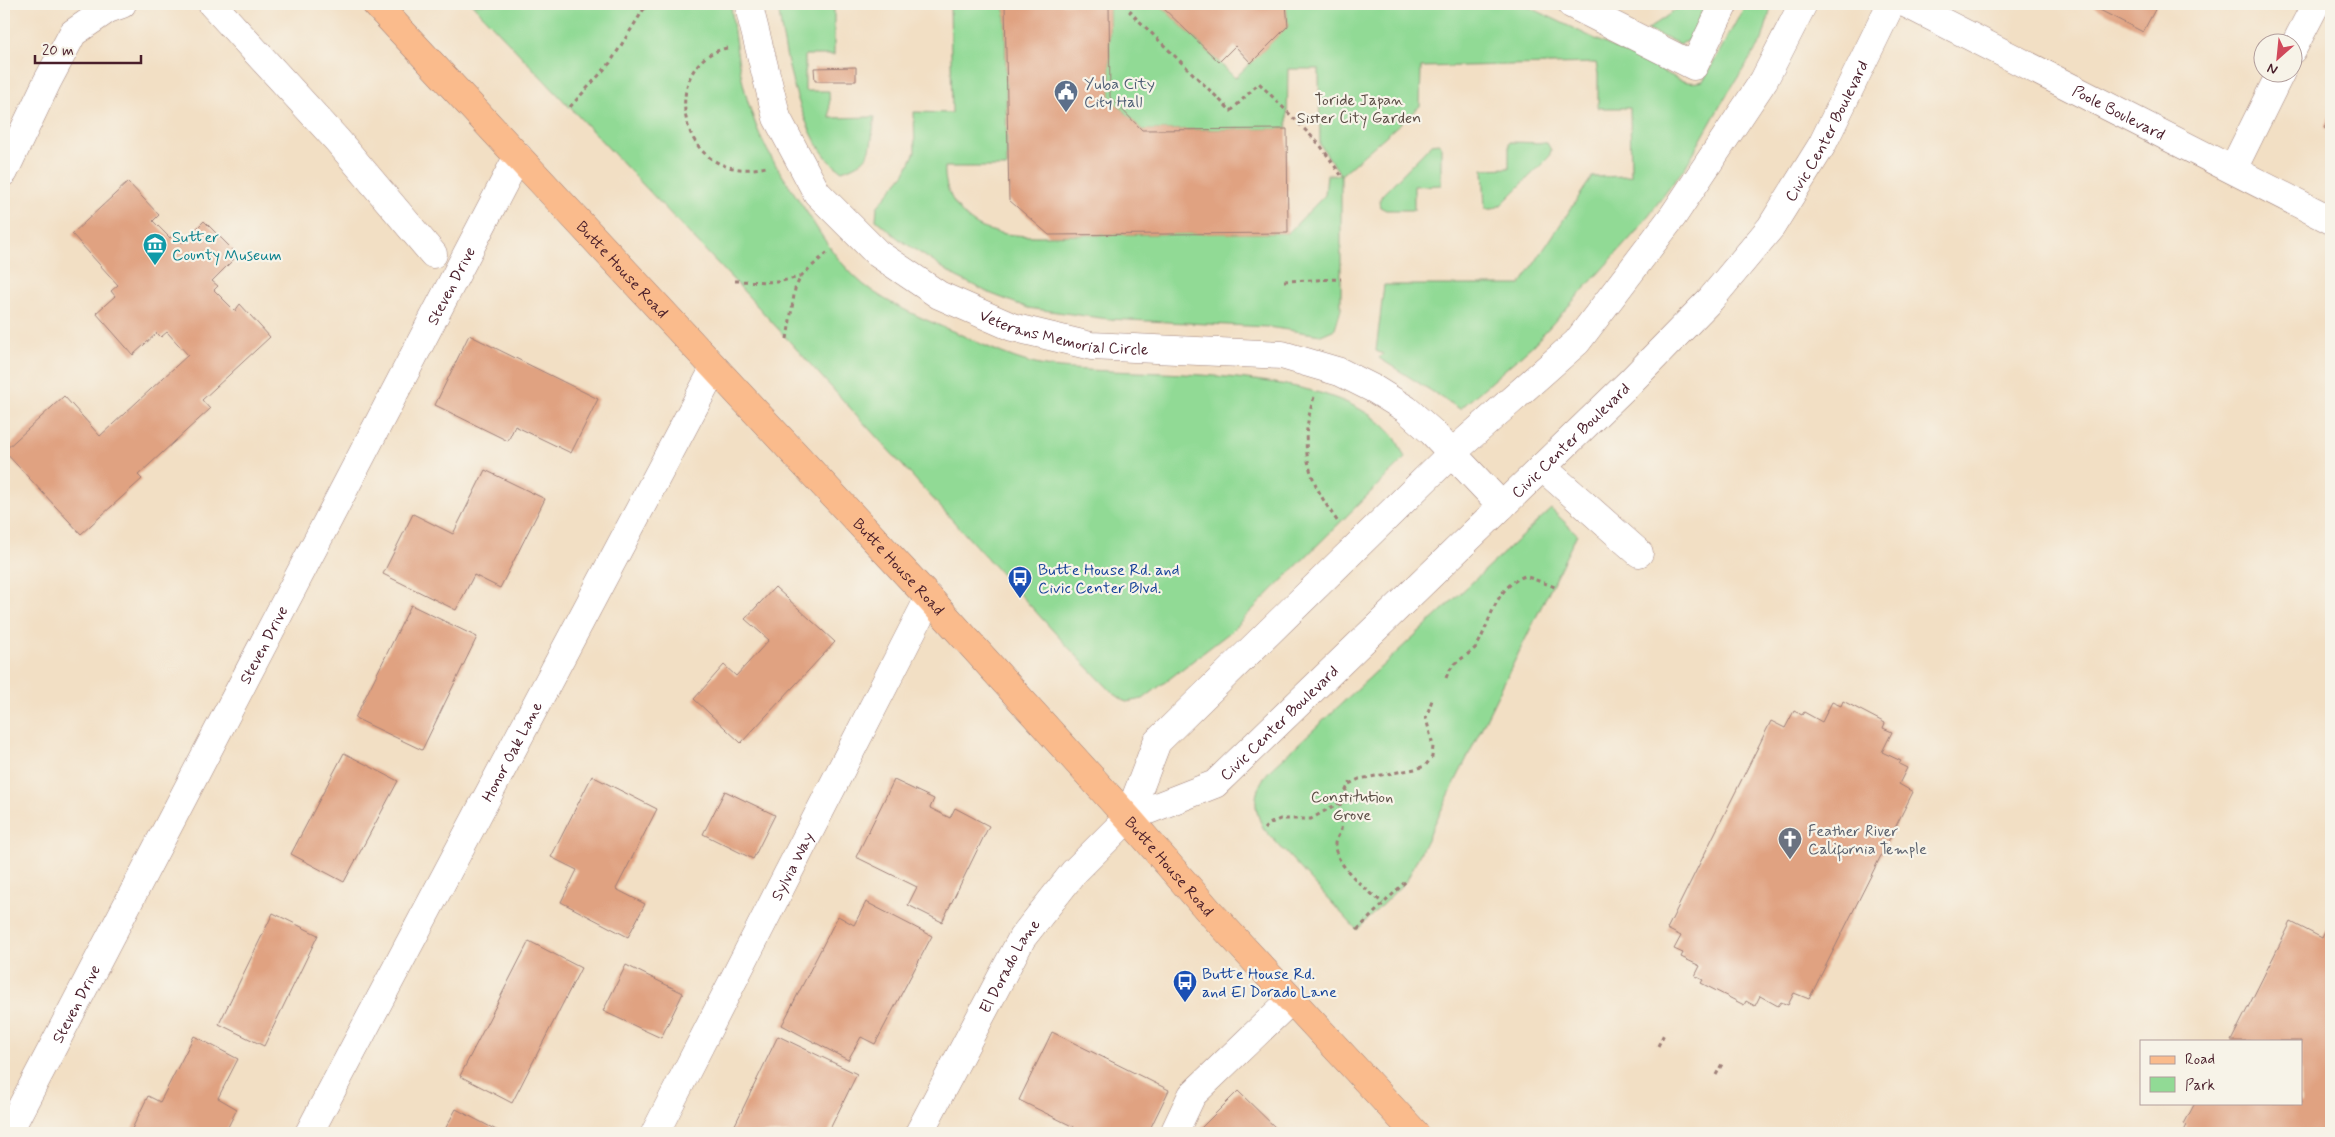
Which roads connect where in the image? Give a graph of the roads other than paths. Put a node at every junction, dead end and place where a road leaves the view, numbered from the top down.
1 (122, 4) edge
2 (212, 4) edge
3 (376, 4) edge
4 (750, 4) edge
5 (1571, 4) edge
6 (1724, 4) edge
7 (1803, 4) edge
8 (1890, 4) edge
9 (1907, 4) edge
10 (2316, 4) edge
11 (2301, 32) edge
12 (2276, 82) edge
13 (518, 156) junction
14 (2233, 169) junction
15 (4, 172) edge
16 (2331, 220) edge
17 (432, 254) dead end
18 (714, 369) junction
19 (1452, 453) junction
20 (1542, 467) junction
21 (1502, 506) junction
22 (1639, 554) dead end
23 (929, 598) junction
24 (1128, 818) junction
25 (1291, 1000) junction
26 (8, 1133) edge
27 (309, 1133) edge
28 (654, 1133) edge
29 (919, 1133) edge
30 (1174, 1133) edge
31 (1414, 1133) edge

1 - 15 street
2 - 17 street
3 - 13 main road, Butte House Road
4 - 19 street, Veterans Memorial Circle
5 - 6 street
7 - 19 street
8 - 20 street, Civic Center Boulevard
9 - 14 street, Poole Boulevard
10 - 11 street
12 - 14 street
13 - 18 main road, Butte House Road
13 - 26 street, Steven Drive
14 - 16 street, Poole Boulevard
18 - 23 main road, Butte House Road
18 - 27 street, Honor Oak Lane
19 - 21 street, Veterans Memorial Circle
19 - 24 street
20 - 21 street, Civic Center Boulevard
20 - 22 street
21 - 24 street, Civic Center Boulevard
23 - 24 main road, Butte House Road
23 - 28 street, Sylvia Way
24 - 25 main road, Butte House Road
24 - 29 street, El Dorado Lane
25 - 30 street
25 - 31 main road, Butte House Road

